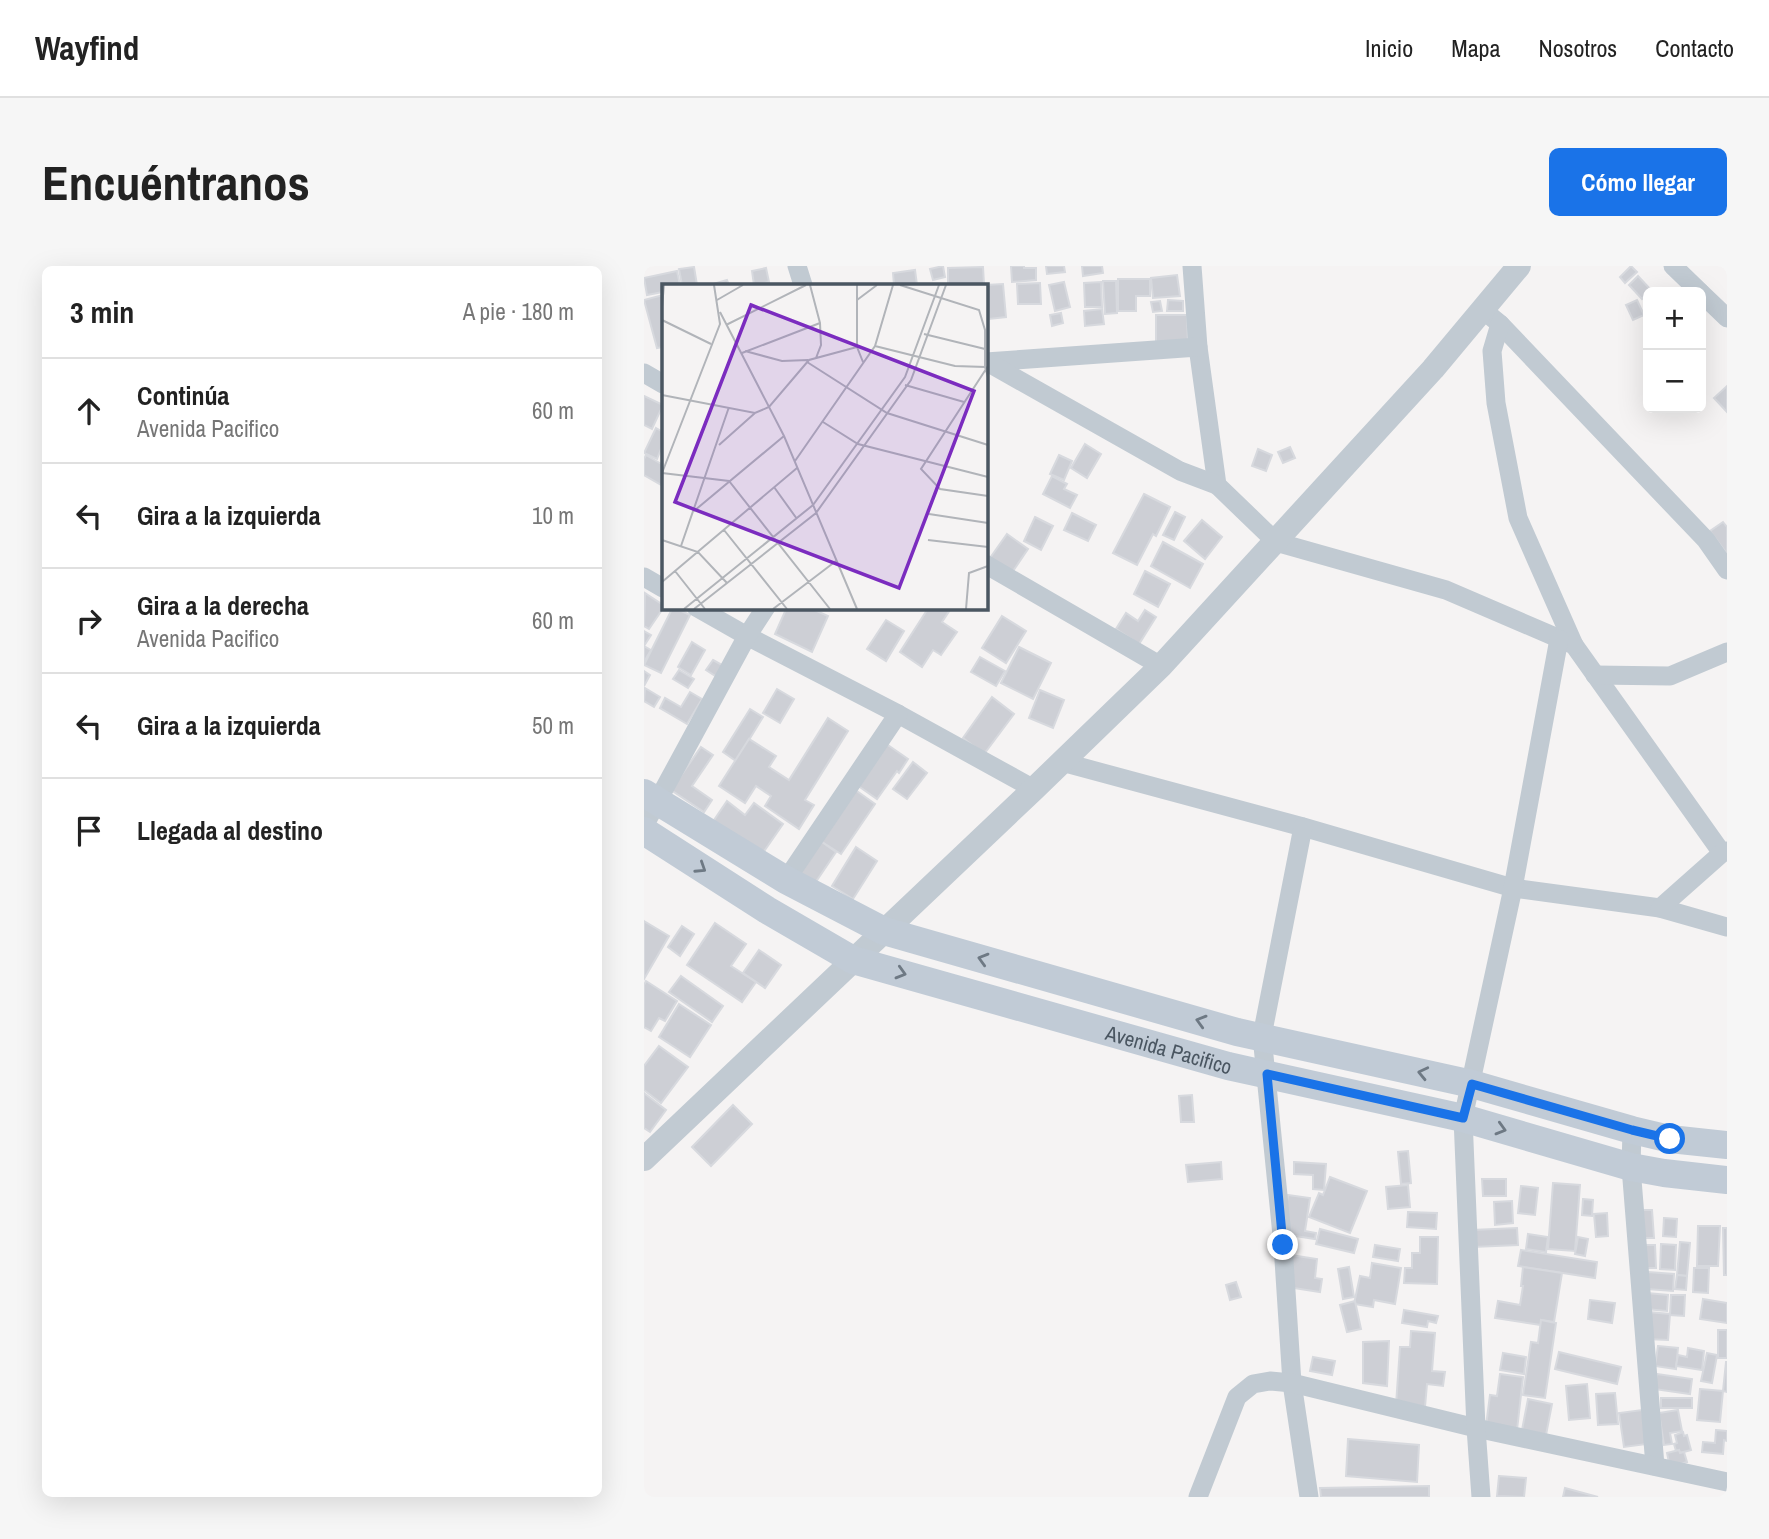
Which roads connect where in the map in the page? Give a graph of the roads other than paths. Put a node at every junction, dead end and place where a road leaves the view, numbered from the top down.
1 (797, 266) edge
2 (1192, 266) edge
3 (1519, 266) edge
4 (1673, 266) edge
5 (803, 284) edge
6 (1696, 287) edge
7 (1706, 297) edge
8 (1491, 317) junction
9 (1727, 318) edge
10 (1198, 347) junction
11 (987, 362) edge
12 (987, 363) edge
13 (662, 366) edge
14 (644, 367) edge
15 (644, 373) edge
16 (662, 383) edge
17 (1217, 485) junction
18 (1276, 541) junction
19 (987, 565) edge
20 (1727, 570) edge
21 (644, 577) edge
22 (662, 587) edge
23 (700, 609) edge
24 (764, 609) edge
25 (747, 636) junction
26 (1567, 642) junction
27 (1727, 652) edge
28 (1161, 666) junction
29 (1595, 675) junction
30 (898, 714) junction
31 (1062, 762) junction
32 (1034, 789) junction
33 (651, 797) edge
34 (1303, 827) junction
35 (644, 828) edge
36 (1724, 852) edge
37 (786, 880) junction
38 (1513, 888) junction
39 (1660, 908) junction
40 (1727, 927) edge
41 (884, 931) junction
42 (853, 960) junction
43 (1262, 1036) junction
44 (1267, 1074) junction
45 (1472, 1084) junction
46 (1463, 1118) junction
47 (1632, 1130) junction
48 (1727, 1145) edge
49 (649, 1147) edge
50 (1631, 1167) junction
51 (1727, 1180) edge
52 (1292, 1383) junction
53 (1476, 1428) junction
54 (1655, 1466) junction
55 (1727, 1482) edge
56 (1198, 1497) edge
57 (1310, 1497) edge
58 (1481, 1497) edge

1 - 5 street
2 - 10 street
3 - 8 street
4 - 6 street
7 - 9 street
8 - 18 street
8 - 20 street
8 - 26 street
10 - 11 street
10 - 17 street
12 - 17 street
13 - 14 street
15 - 16 street
17 - 18 street
18 - 26 street
18 - 28 street
19 - 28 street
21 - 22 street
23 - 25 street
24 - 25 street
25 - 30 street
25 - 33 street
26 - 29 street
26 - 38 street
27 - 29 street
28 - 31 street
29 - 36 street
30 - 32 street
30 - 37 street
31 - 32 street
31 - 34 street
32 - 41 street
33 - 35 street
33 - 37 main road, Avenida Pacifico
34 - 38 street
34 - 43 street
35 -> 42 main road, Avenida Pacifico
36 - 39 street
37 - 41 main road, Avenida Pacifico
38 - 39 street
38 - 45 street
39 - 40 street
41 - 42 street
43 -> 41 main road, Avenida Pacifico
42 -> 44 main road, Avenida Pacifico
42 - 49 street
43 - 44 street
45 -> 43 main road, Avenida Pacifico
44 - 46 main road, Avenida Pacifico
44 - 52 street
45 - 46 street
45 - 47 main road, Avenida Pacifico
46 -> 50 main road, Avenida Pacifico
46 - 53 street
47 - 48 main road, Avenida Pacifico
47 - 50 street
50 - 51 main road, Avenida Pacifico
50 - 54 street
52 - 53 street
52 - 56 street
52 - 57 street
53 - 54 street
53 - 58 street
54 - 55 street

